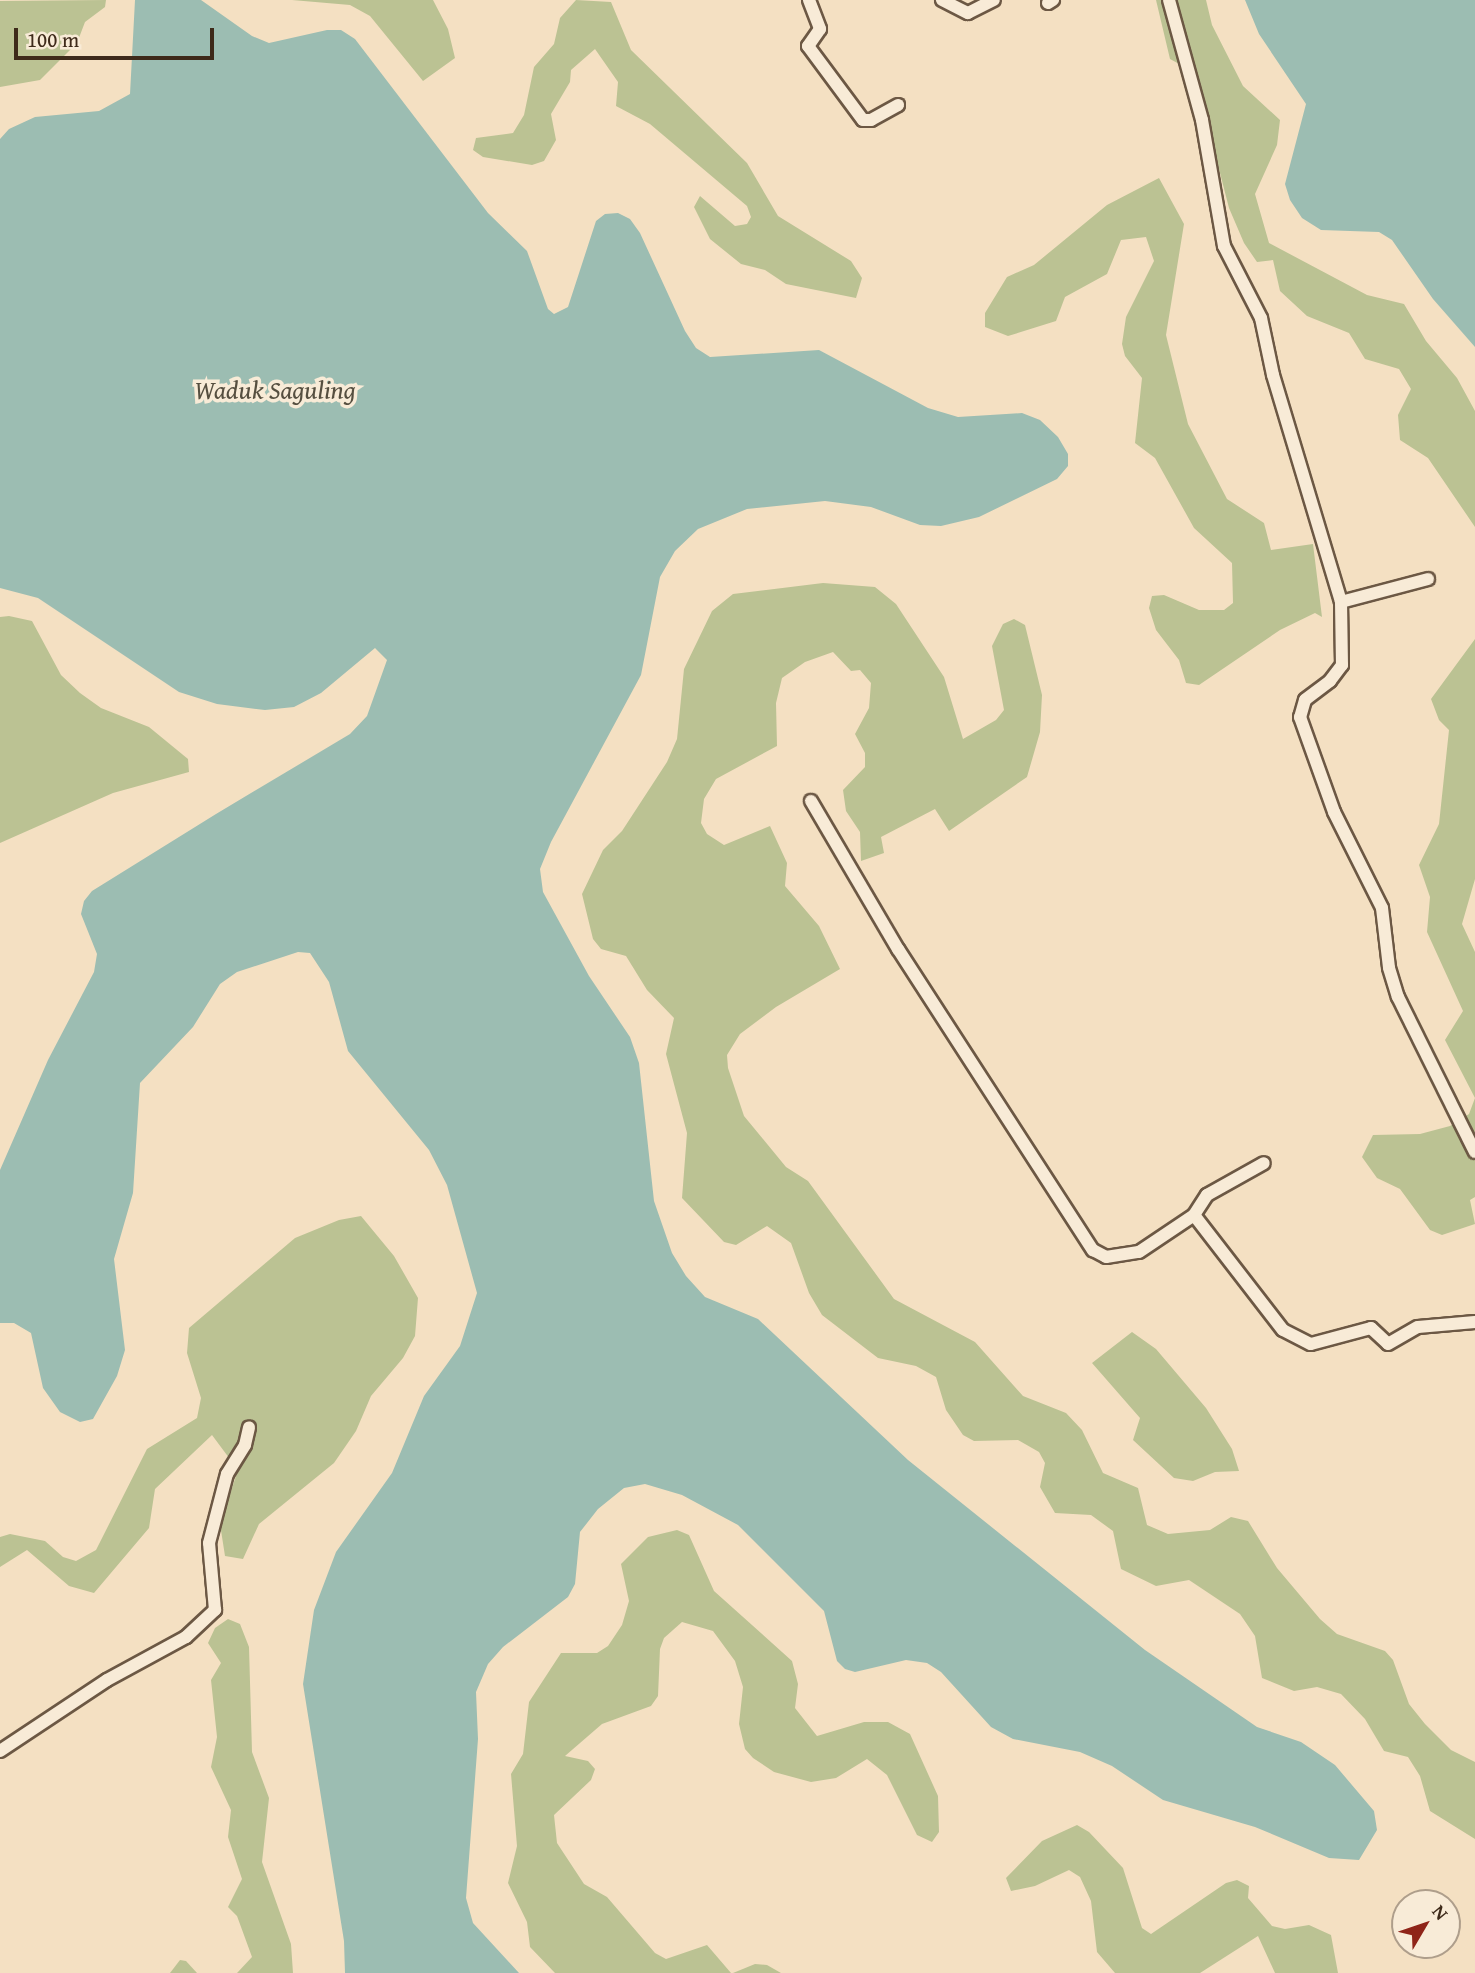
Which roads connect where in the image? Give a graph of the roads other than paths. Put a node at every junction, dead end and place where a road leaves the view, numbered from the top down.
1 (809, 0) edge
2 (942, 0) edge
3 (994, 0) edge
4 (1169, 0) edge
5 (898, 105) dead end
6 (1428, 579) dead end
7 (1341, 602) junction
8 (811, 801) dead end
9 (1475, 1152) edge
10 (1264, 1163) dead end
11 (1194, 1215) junction
12 (1475, 1322) edge
13 (248, 1427) dead end
14 (0, 1751) edge

1 - 5 street
2 - 3 street
4 - 7 street
6 - 7 street
7 - 9 street
8 - 11 street
10 - 11 street
11 - 12 street
13 - 14 street

